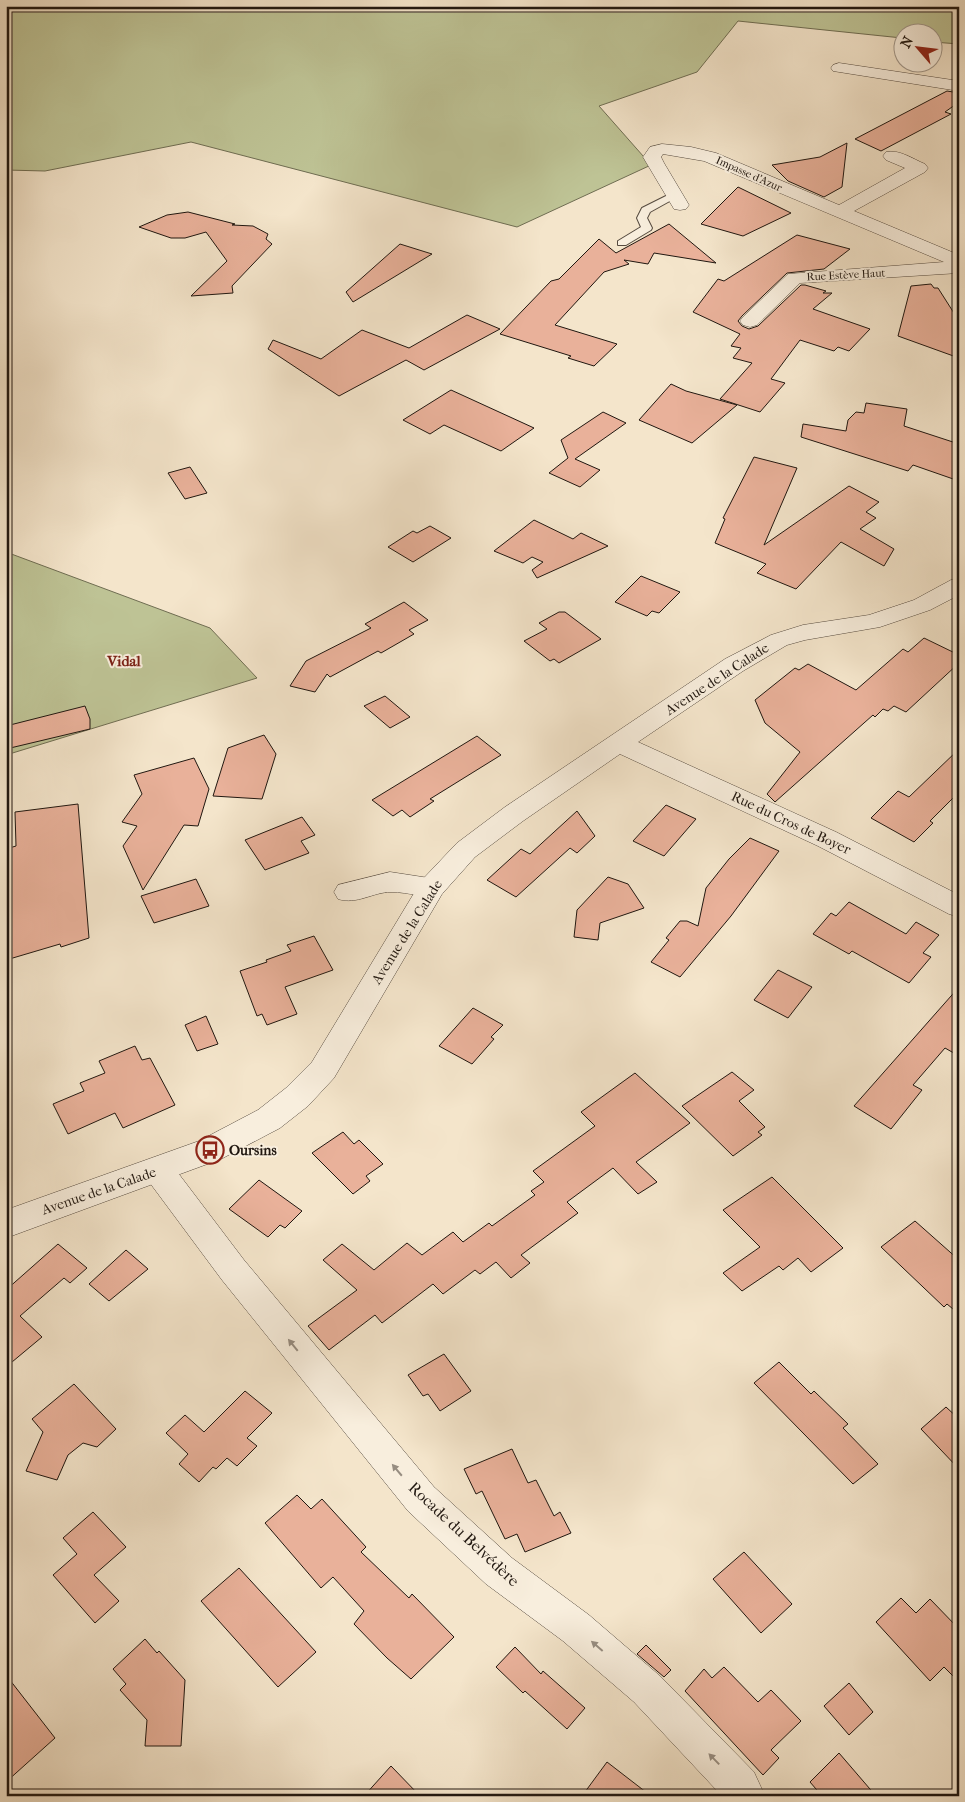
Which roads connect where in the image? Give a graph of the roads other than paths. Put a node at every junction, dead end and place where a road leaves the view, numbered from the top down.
1 (839, 68) dead end
2 (959, 86) edge
3 (892, 156) dead end
4 (677, 200) joint
5 (841, 211) junction
6 (622, 243) dead end
7 (959, 262) edge
8 (959, 267) edge
9 (750, 321) dead end
10 (959, 585) edge
11 (621, 742) junction
12 (432, 887) junction
13 (348, 892) dead end
14 (959, 907) edge
15 (158, 1170) junction
16 (6, 1224) edge
17 (745, 1796) edge

1 - 2 street
3 - 5 street
4 - 5 street, Impasse d'Azur
4 - 6 lane
5 - 7 street, Impasse d'Azur
8 - 9 street, Rue Estève Haut
10 - 11 street, Avenue de la Calade
11 - 12 street, Avenue de la Calade
11 - 14 street, Rue du Cros de Boyer
12 - 13 street
12 - 15 street, Avenue de la Calade
15 - 16 street, Avenue de la Calade
17 -> 15 street, Rocade du Belvédère

